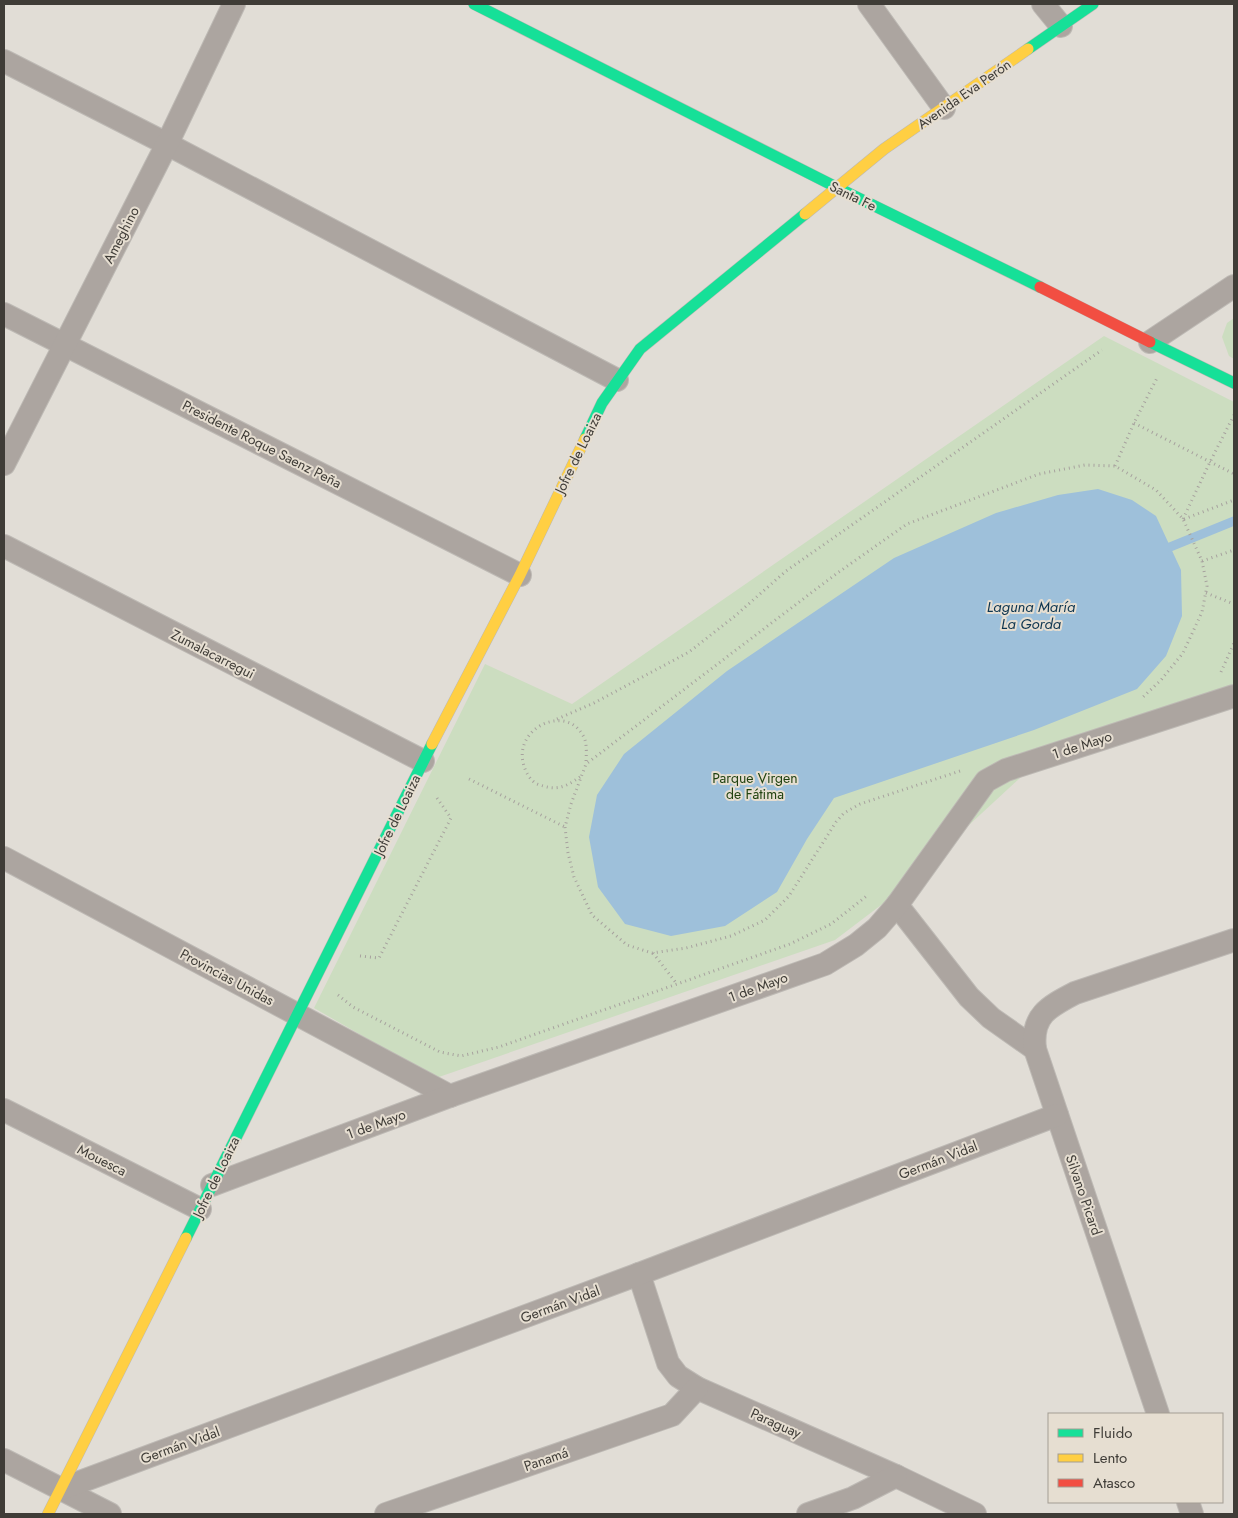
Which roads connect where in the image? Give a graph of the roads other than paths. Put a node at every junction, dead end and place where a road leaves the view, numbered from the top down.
1 (234, 4) edge
2 (474, 4) edge
3 (869, 4) edge
4 (1043, 4) edge
5 (1094, 4) edge
6 (1061, 26) junction
7 (4, 61) edge
8 (944, 108) junction
9 (167, 144) junction
10 (838, 188) junction
11 (1234, 286) edge
12 (4, 314) edge
13 (1150, 342) junction
14 (66, 344) junction
15 (617, 380) junction
16 (1234, 383) edge
17 (4, 464) edge
18 (4, 546) edge
19 (520, 575) junction
20 (1234, 696) edge
21 (423, 761) junction
22 (4, 858) edge
23 (897, 905) junction
24 (1234, 940) edge
25 (298, 1014) junction
26 (1036, 1050) junction
27 (450, 1096) junction
28 (4, 1110) edge
29 (1057, 1115) junction
30 (212, 1184) junction
31 (200, 1209) junction
32 (640, 1274) junction
33 (697, 1388) junction
34 (1158, 1413) edge
35 (4, 1460) edge
36 (896, 1476) junction
37 (61, 1489) junction
38 (48, 1514) edge
39 (110, 1514) edge
40 (386, 1514) edge
41 (808, 1514) edge
42 (975, 1514) edge

1 - 9 street, Ameghino
2 - 10 street, Santa Fe
3 - 8 street
4 - 6 street
5 - 6 street, Avenida Eva Perón
6 - 8 street, Avenida Eva Perón
7 - 9 street
8 - 10 street, Avenida Eva Perón
9 - 14 street, Ameghino
9 - 15 street
10 - 13 street, Santa Fe
10 - 15 street, Jofre de Loaiza
11 - 13 street
12 - 14 street, Presidente Roque Saenz Peña
13 - 16 street, Santa Fe
14 - 17 street, Ameghino
14 - 19 street, Presidente Roque Saenz Peña
15 - 19 street, Jofre de Loaiza
18 - 21 street, Zumalacarregui
19 - 21 street, Jofre de Loaiza
20 - 23 street, 1 de Mayo
21 - 25 street, Jofre de Loaiza
22 - 25 street, Provincias Unidas
23 - 26 street
23 - 27 street, 1 de Mayo
24 - 26 street, Silvano Picard
25 - 27 street, Provincias Unidas
25 - 30 street, Jofre de Loaiza
26 - 29 street, Silvano Picard
27 - 30 street, 1 de Mayo
28 - 31 street, Mouesca
29 - 32 street, Germán Vidal
29 - 34 street, Silvano Picard
30 - 31 street, Jofre de Loaiza
31 - 37 street, Jofre de Loaiza
32 - 33 street, Paraguay
32 - 37 street, Germán Vidal
33 - 36 street, Paraguay
33 - 40 street, Panamá
35 - 37 street
36 - 41 street
36 - 42 street, Paraguay
37 - 38 street, Jofre de Loaiza
37 - 39 street

